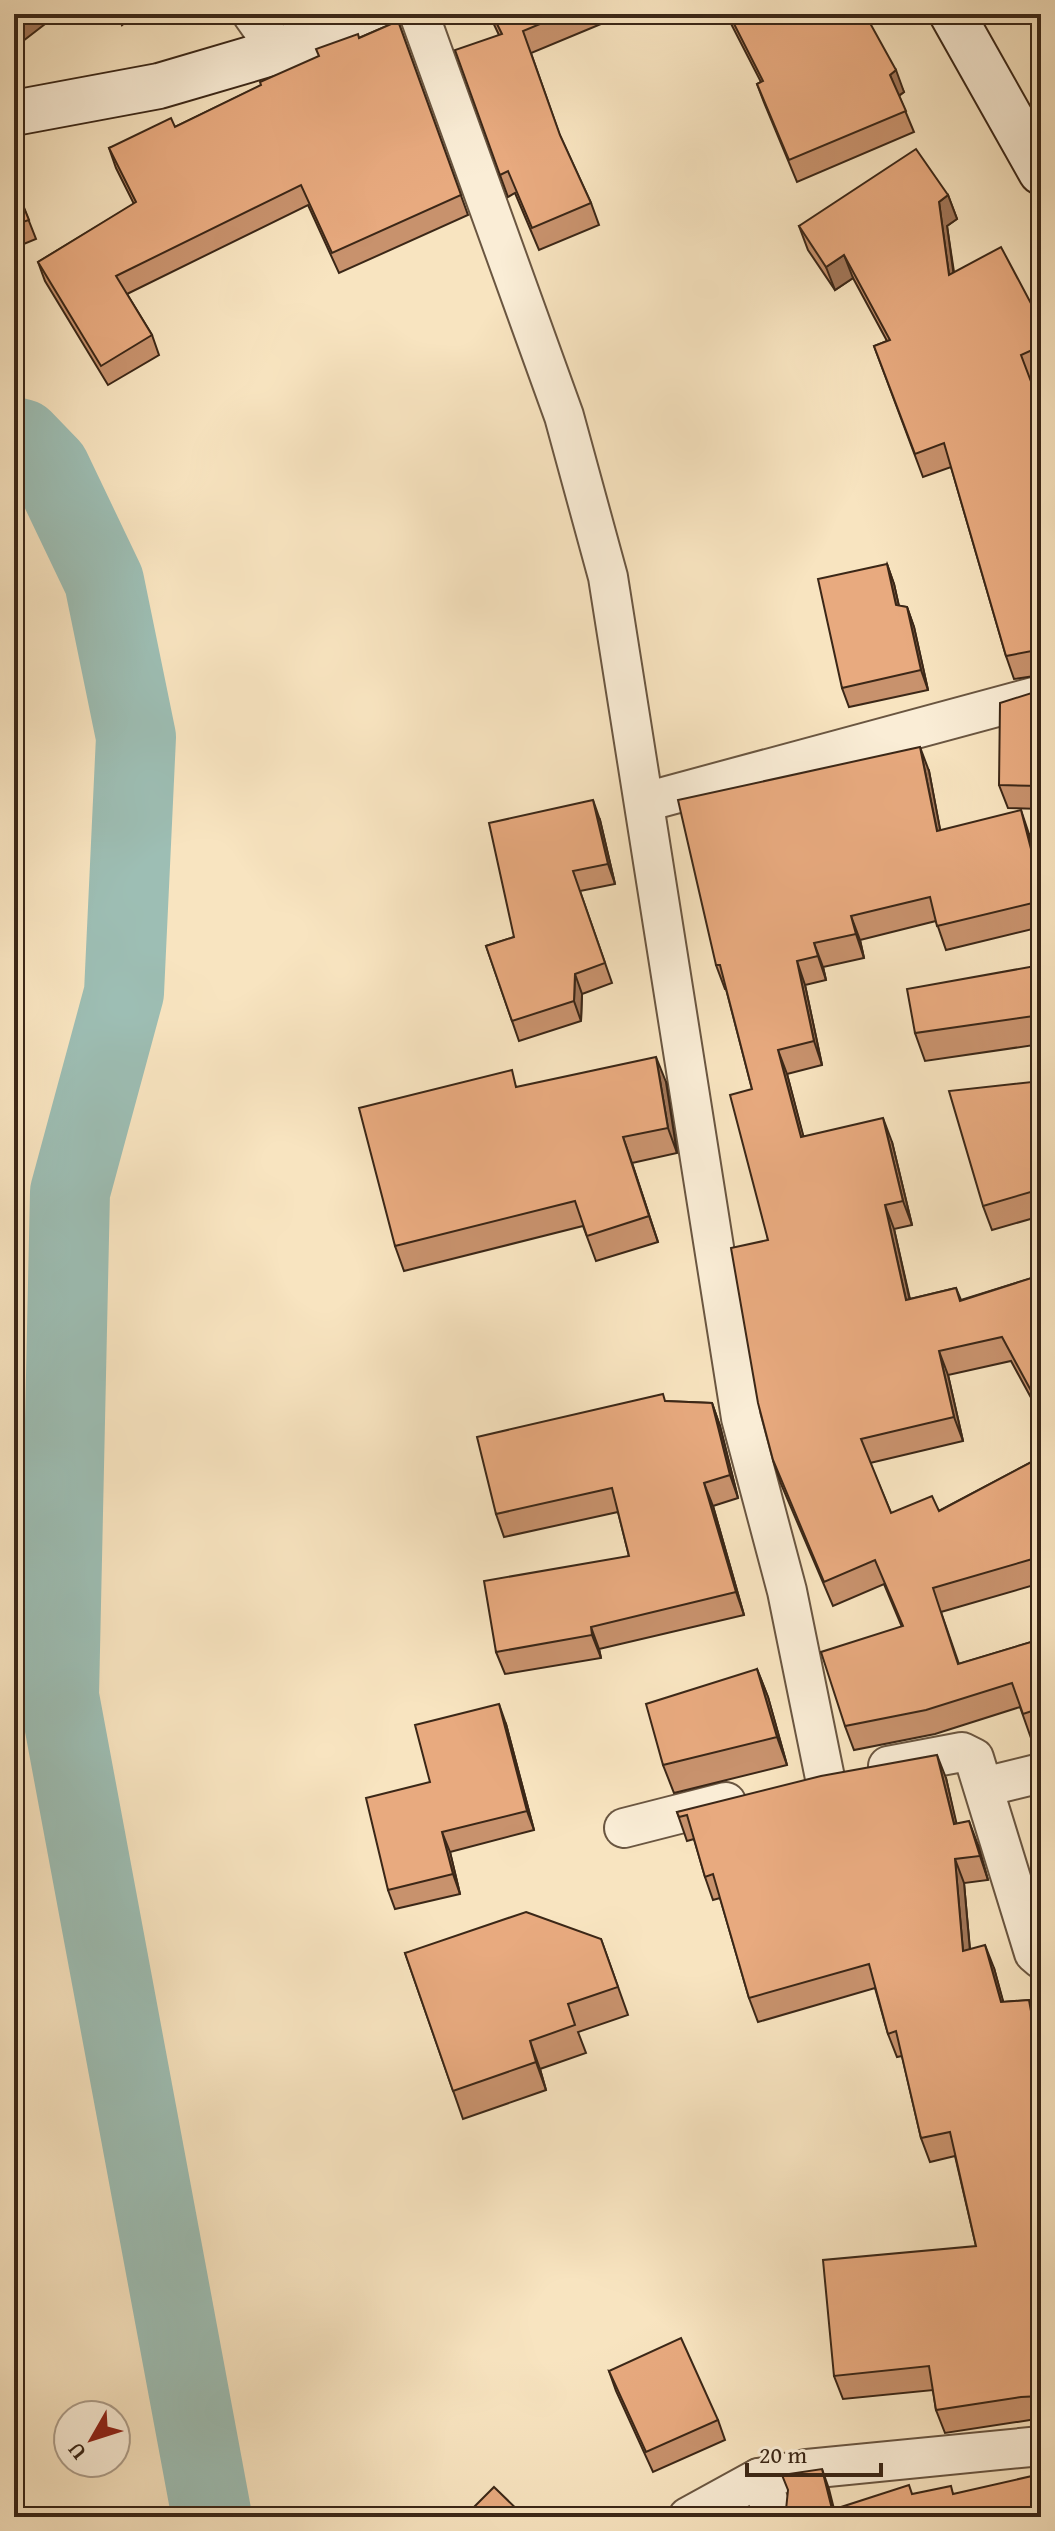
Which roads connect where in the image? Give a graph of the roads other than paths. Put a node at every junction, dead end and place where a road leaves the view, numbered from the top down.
1 (252, 14) edge
2 (372, 14) edge
3 (419, 14) edge
4 (952, 14) edge
5 (278, 51) junction
6 (19, 105) edge
7 (1041, 172) edge
8 (1041, 695) edge
9 (645, 802) junction
10 (1041, 1773) edge
11 (794, 1785) junction
12 (984, 1787) junction
13 (624, 1828) dead end
14 (1041, 1959) edge
15 (1041, 2446) edge
16 (759, 2478) junction
17 (688, 2517) edge
18 (775, 2517) edge

1 - 5 street
2 - 5 street
3 - 9 street
4 - 7 street
5 - 6 street
8 - 9 street
9 - 11 street
10 - 12 street
11 - 12 street
11 - 13 street
12 - 14 street
15 - 16 street
16 - 17 street
16 - 18 street

